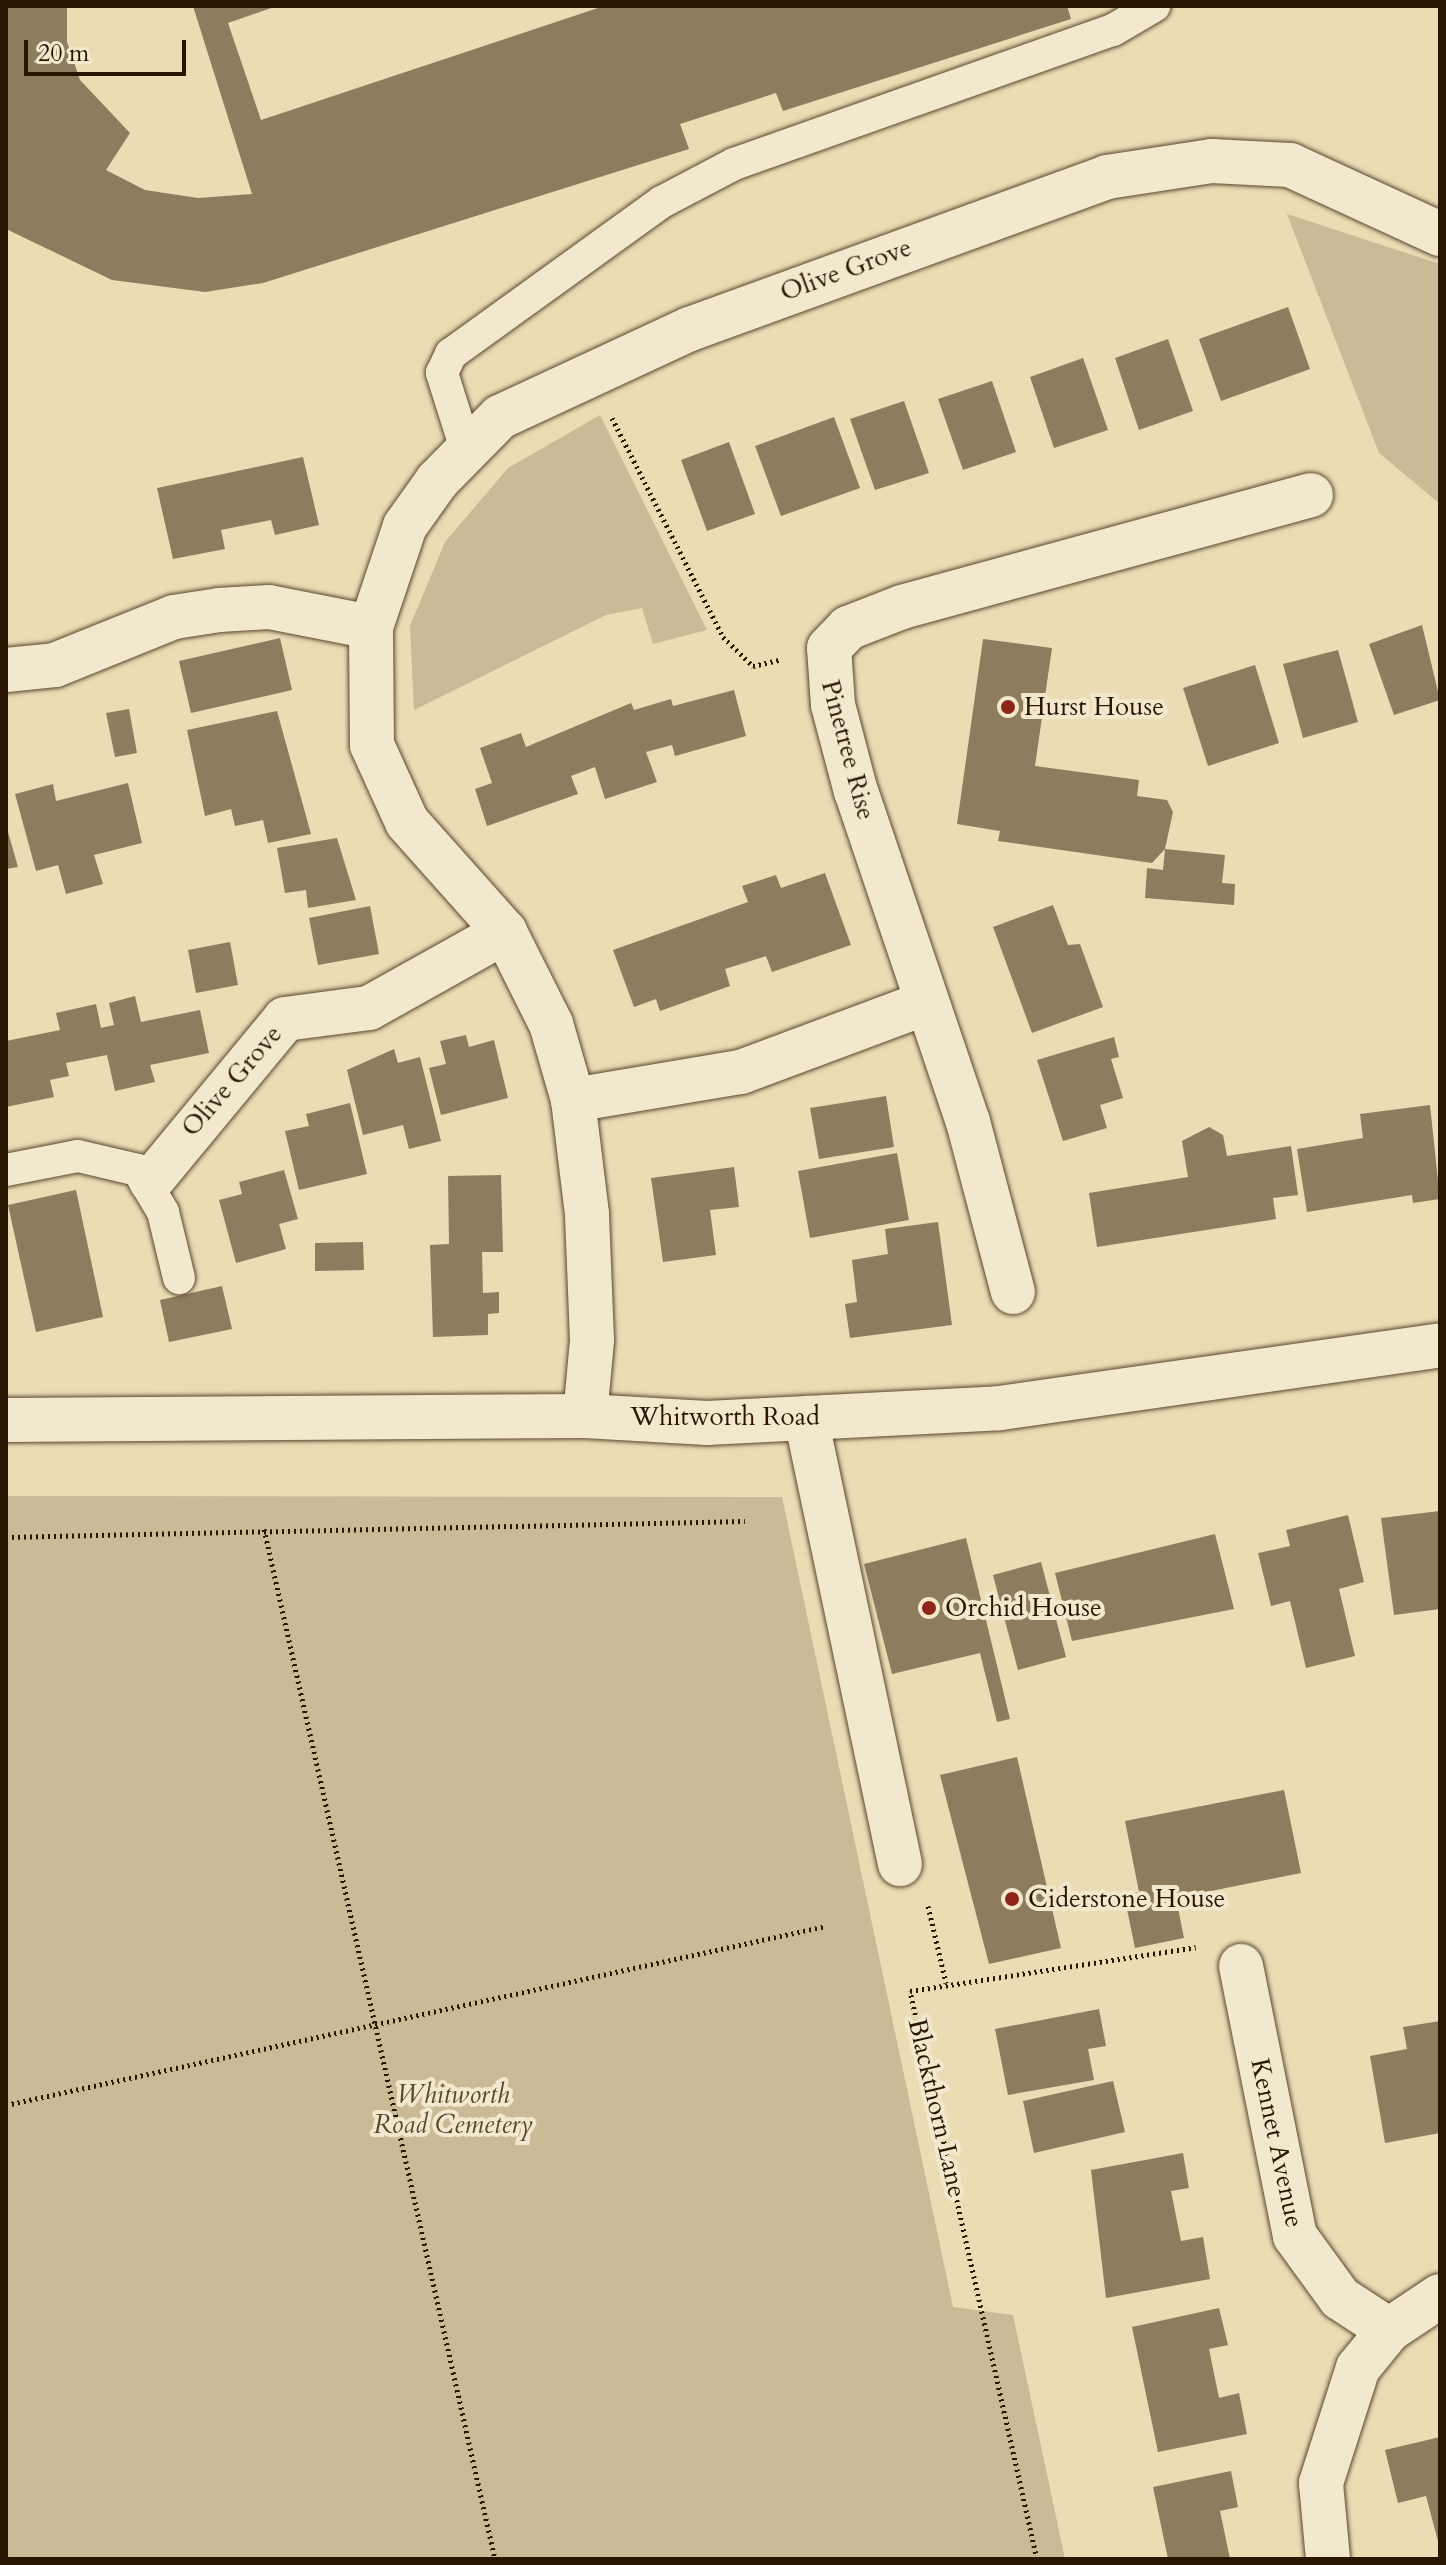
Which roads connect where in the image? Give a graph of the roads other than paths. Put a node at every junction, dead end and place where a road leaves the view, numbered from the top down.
1 (1154, 6) edge
2 (1440, 234) edge
3 (465, 446) junction
4 (1311, 495) dead end
5 (371, 627) junction
6 (6, 670) edge
7 (505, 932) junction
8 (926, 1003) junction
9 (573, 1100) junction
10 (6, 1170) edge
11 (151, 1181) junction
12 (179, 1278) dead end
13 (1013, 1292) dead end
14 (1440, 1345) edge
15 (585, 1416) junction
16 (806, 1418) junction
17 (6, 1420) edge
18 (900, 1864) road end
19 (1241, 1966) road end
20 (1440, 2296) edge
21 (1389, 2330) junction
22 (1328, 2559) edge

1 - 3 lane
2 - 3 street, Olive Grove
3 - 5 street, Olive Grove
4 - 8 street, Pinetree Rise
5 - 6 street
5 - 7 street, Olive Grove
7 - 9 street, Olive Grove
7 - 11 street, Olive Grove
8 - 9 street
8 - 13 street, Pinetree Rise
9 - 15 street, Olive Grove
10 - 11 lane
11 - 12 lane
14 - 16 street, Whitworth Road
15 - 16 street, Whitworth Road
15 - 17 street, Whitworth Road
16 - 18 street
19 - 21 street, Kennet Avenue
20 - 21 street
21 - 22 street

